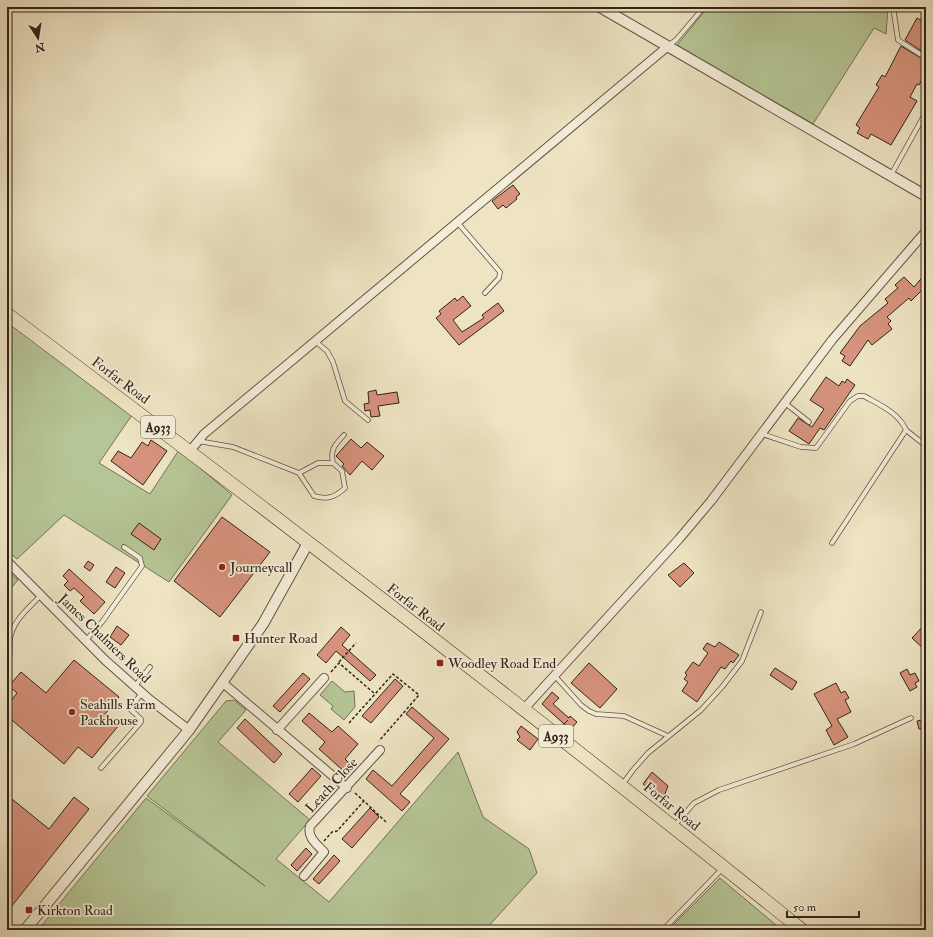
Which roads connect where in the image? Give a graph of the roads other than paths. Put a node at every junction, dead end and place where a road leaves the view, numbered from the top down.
1 (600, 7) edge
2 (704, 7) edge
3 (893, 7) edge
4 (667, 47) junction
5 (926, 58) edge
6 (926, 112) edge
7 (891, 176) junction
8 (926, 196) edge
9 (456, 222) junction
10 (926, 231) edge
11 (485, 293) dead end
12 (7, 314) edge
13 (314, 341) junction
14 (785, 403) junction
15 (368, 420) dead end
16 (809, 422) dead end
17 (906, 430) junction
18 (762, 434) junction
19 (344, 435) dead end
20 (194, 446) junction
21 (926, 446) edge
22 (333, 463) junction
23 (299, 473) junction
24 (308, 543) junction
25 (832, 543) dead end
26 (124, 547) dead end
27 (7, 561) edge
28 (42, 595) junction
29 (761, 612) dead end
30 (86, 640) junction
31 (150, 667) dead end
32 (7, 670) edge
33 (554, 675) junction
34 (324, 678) road end
35 (223, 683) junction
36 (135, 686) junction
37 (142, 693) junction
38 (523, 710) junction
39 (910, 718) dead end
40 (188, 730) junction
41 (277, 730) junction
42 (668, 736) junction
43 (378, 748) road end
44 (101, 768) dead end
45 (622, 786) junction
46 (347, 787) junction
47 (674, 827) junction
48 (724, 868) junction
49 (304, 876) dead end
50 (25, 930) edge
51 (663, 930) edge
52 (802, 930) edge

1 - 4 street
2 - 4 lane
3 - 5 lane
4 - 7 street
4 - 9 street
6 - 7 lane
7 - 8 street
9 - 11 lane
9 - 13 street
10 - 14 street
12 - 20 main road, Forfar Road / A933
13 - 15 lane
13 - 20 street
14 - 16 lane
14 - 18 street
17 - 18 lane
17 - 21 lane
17 - 25 lane
18 - 33 street
19 - 22 lane
20 - 23 lane
20 - 24 main road, Forfar Road / A933
22 - 23 lane
22 - 23 lane
24 - 35 street
24 - 38 main road, Forfar Road / A933
26 - 30 lane
27 - 28 street, James Chalmers Road
28 - 30 street, James Chalmers Road
28 - 32 lane
29 - 42 lane
30 - 36 street, James Chalmers Road
31 - 36 lane
33 - 38 street
33 - 42 lane
34 - 41 street
35 - 40 street
35 - 41 street
36 - 37 street, James Chalmers Road
37 - 40 street, James Chalmers Road
37 - 44 lane
38 - 45 main road, Forfar Road / A933
39 - 47 lane
40 - 50 street
41 - 46 street
42 - 45 lane
43 - 46 street, Leach Close
45 - 47 main road, Forfar Road / A933
46 - 49 street, Leach Close
47 - 48 main road, Forfar Road / A933
48 - 51 lane
48 - 52 main road, Forfar Road / A933

